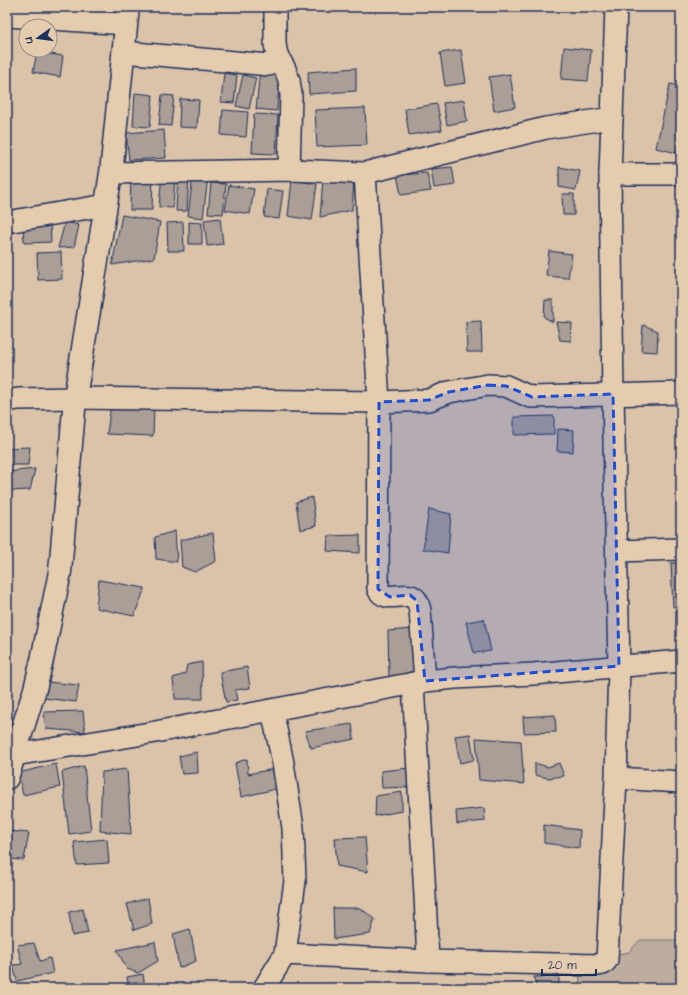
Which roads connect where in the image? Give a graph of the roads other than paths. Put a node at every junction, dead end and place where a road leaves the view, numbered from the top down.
1 (276, 7) edge
2 (616, 7) edge
3 (127, 15) edge
4 (7, 16) edge
5 (123, 52) junction
6 (277, 55) junction
7 (612, 118) junction
8 (289, 170) junction
9 (111, 173) junction
10 (365, 174) junction
11 (610, 174) junction
12 (681, 174) edge
13 (106, 205) junction
14 (7, 222) edge
15 (681, 393) edge
16 (613, 394) junction
17 (75, 398) junction
18 (7, 401) edge
19 (378, 402) junction
20 (681, 550) edge
21 (617, 551) junction
22 (681, 661) edge
23 (619, 666) junction
24 (419, 682) junction
25 (272, 710) junction
26 (14, 755) junction
27 (7, 778) edge
28 (616, 778) junction
29 (681, 782) edge
30 (285, 954) junction
31 (428, 961) junction
32 (264, 988) edge

1 - 6 street
2 - 7 street
3 - 4 street
3 - 5 street
5 - 6 street
5 - 9 street
6 - 8 street
7 - 10 street
7 - 11 street
8 - 9 street
8 - 10 street
9 - 13 street
10 - 19 street
11 - 12 street
11 - 16 street
13 - 14 street
13 - 17 street
15 - 16 street
16 - 19 street
16 - 21 street
17 - 18 street
17 - 19 street
17 - 26 street
19 - 24 street
20 - 21 street
21 - 23 street
22 - 23 street
23 - 24 street
23 - 28 street
24 - 25 street
24 - 31 street
25 - 26 street
25 - 30 street
26 - 27 street
28 - 29 street
28 - 31 street
30 - 31 street
30 - 32 street

